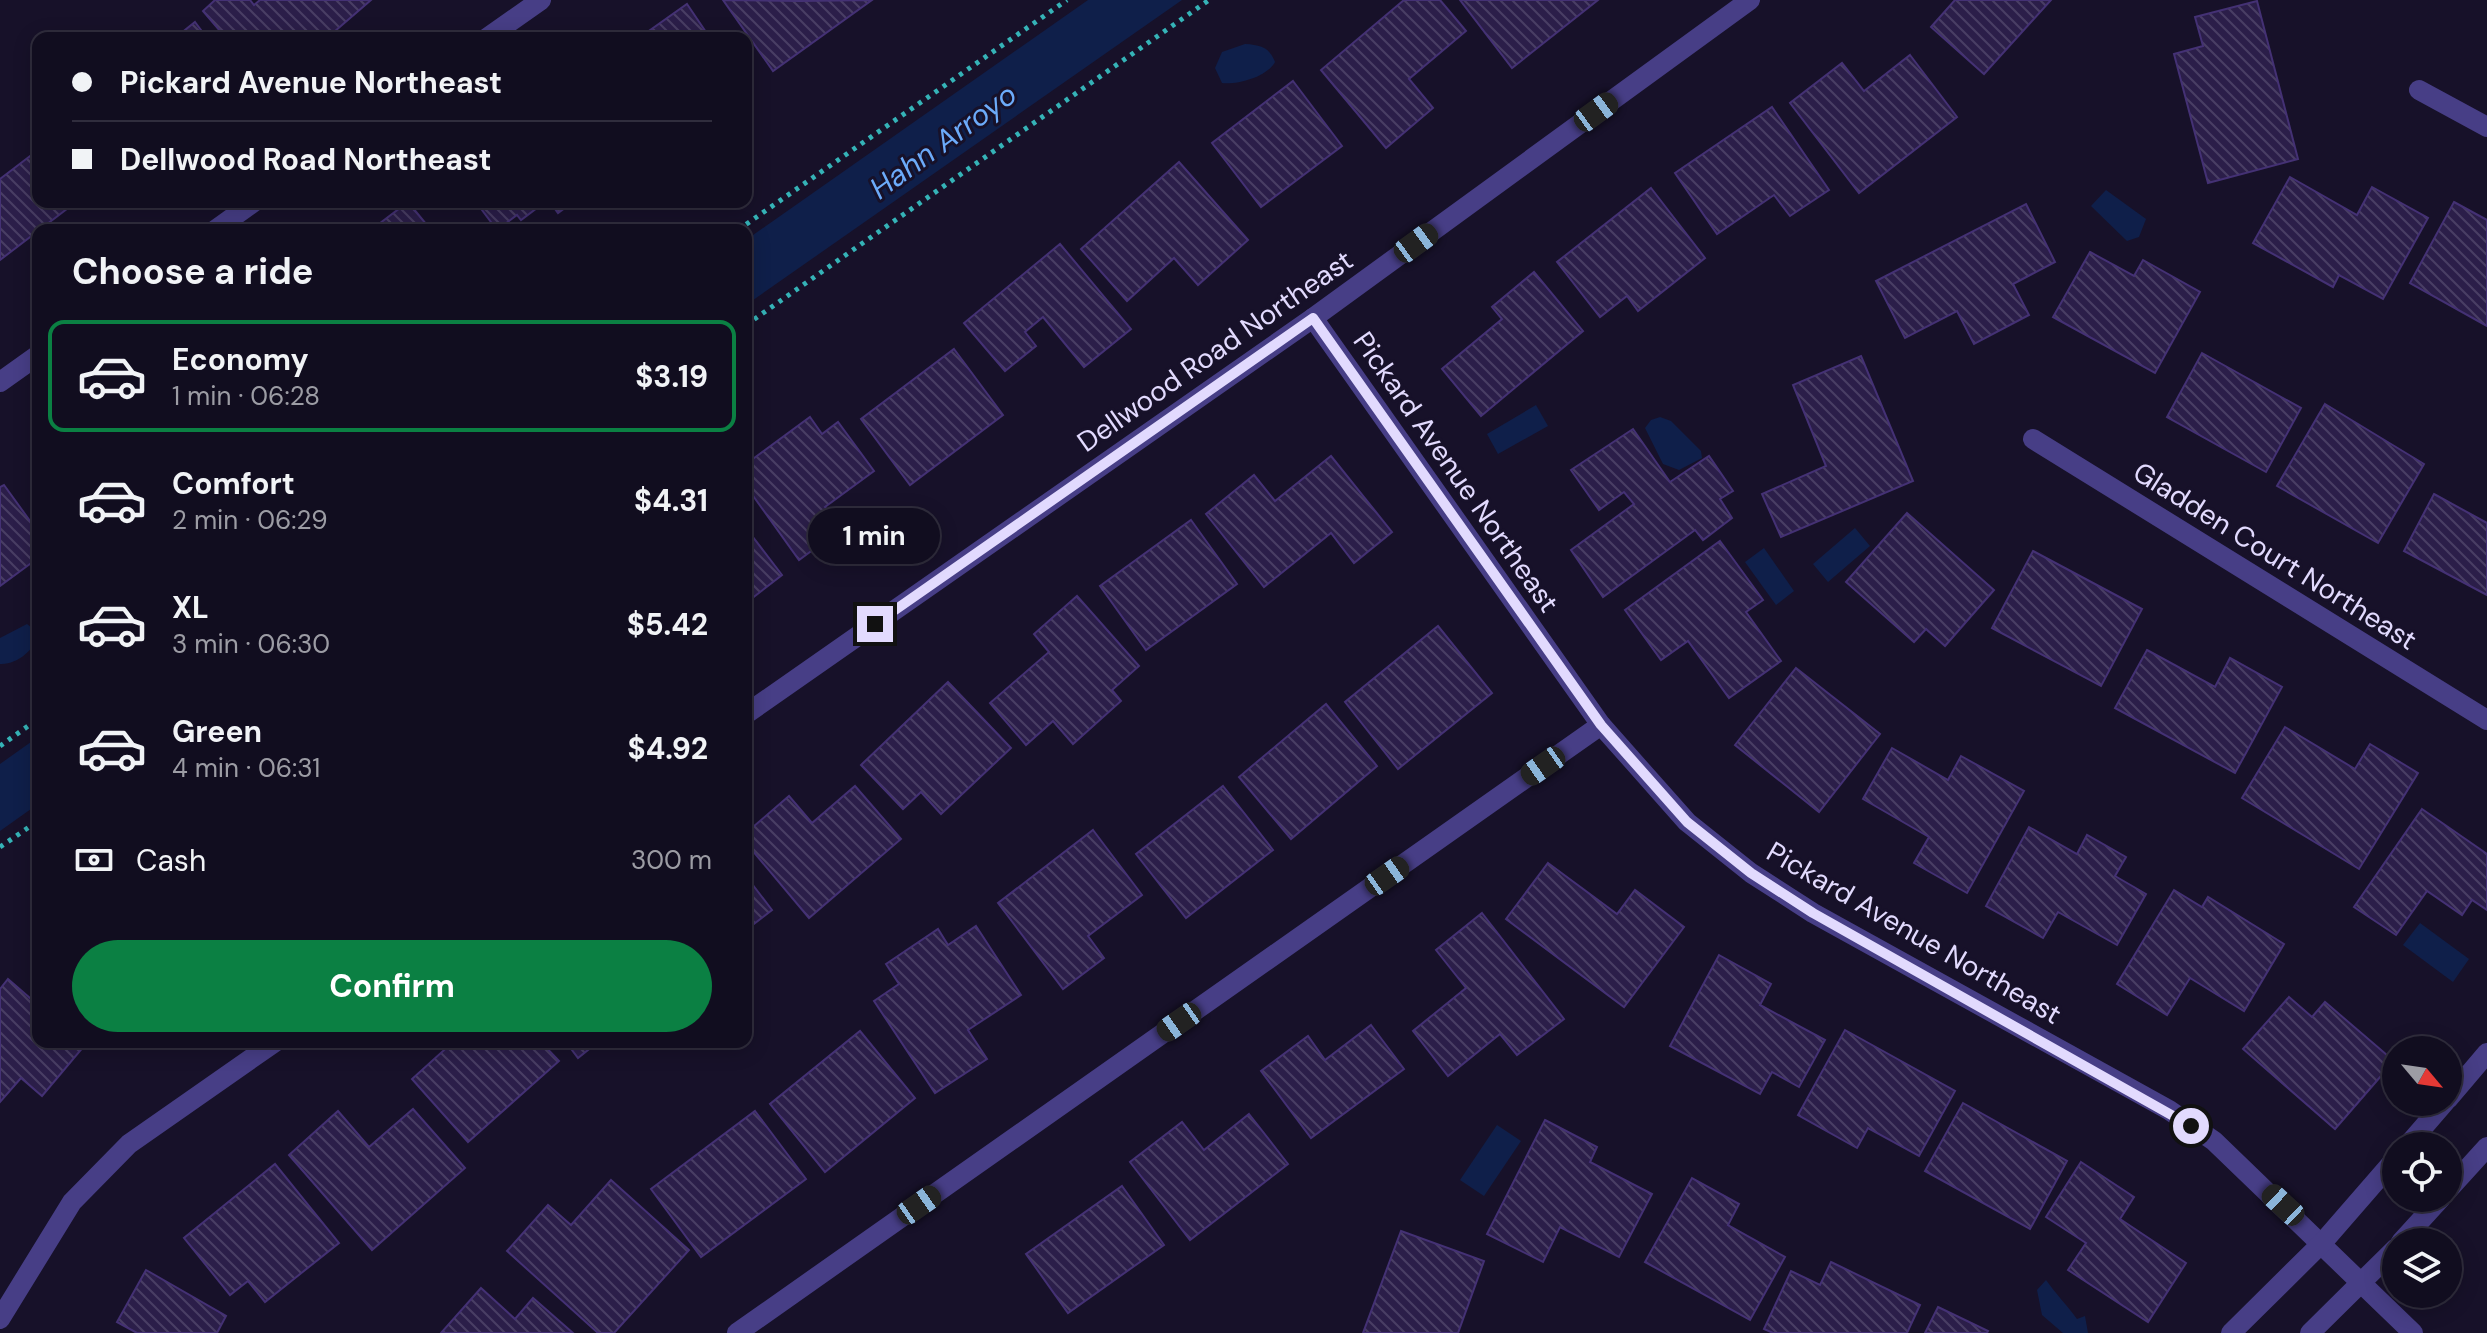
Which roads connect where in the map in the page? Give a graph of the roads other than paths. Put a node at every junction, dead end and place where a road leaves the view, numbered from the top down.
1 (541, 0) edge
2 (1750, 0) edge
3 (496, 32) edge
4 (2419, 90) dead end
5 (2487, 127) edge
6 (246, 208) edge
7 (223, 224) edge
8 (1313, 318) junction
9 (32, 359) edge
10 (0, 382) edge
11 (2033, 439) dead end
12 (752, 710) edge
13 (2487, 720) edge
14 (1601, 725) junction
15 (267, 1048) edge
16 (2487, 1053) edge
17 (2462, 1082) edge
18 (2432, 1116) edge
19 (2419, 1132) edge
20 (2487, 1147) edge
21 (2382, 1174) edge
22 (2462, 1175) edge
23 (2428, 1212) edge
24 (2414, 1228) edge
25 (2323, 1242) junction
26 (2382, 1263) edge
27 (2364, 1283) junction
28 (0, 1319) edge
29 (737, 1333) edge
30 (2231, 1333) edge
31 (2310, 1333) edge
32 (2413, 1333) edge

1 - 3 street
2 - 8 street, Dellwood Road Northeast
4 - 5 street
6 - 7 street
8 - 12 street, Dellwood Road Northeast
8 - 14 street, Pickard Avenue Northeast
9 - 10 street
11 - 13 street, Gladden Court Northeast
14 - 25 street, Pickard Avenue Northeast
14 - 29 street
15 - 28 street
16 - 17 street
18 - 19 street
20 - 22 street
21 - 25 street
23 - 24 street
25 - 27 street, Pickard Avenue Northeast
25 - 30 street
26 - 27 street
27 - 31 street
27 - 32 street, Pickard Avenue Northeast

